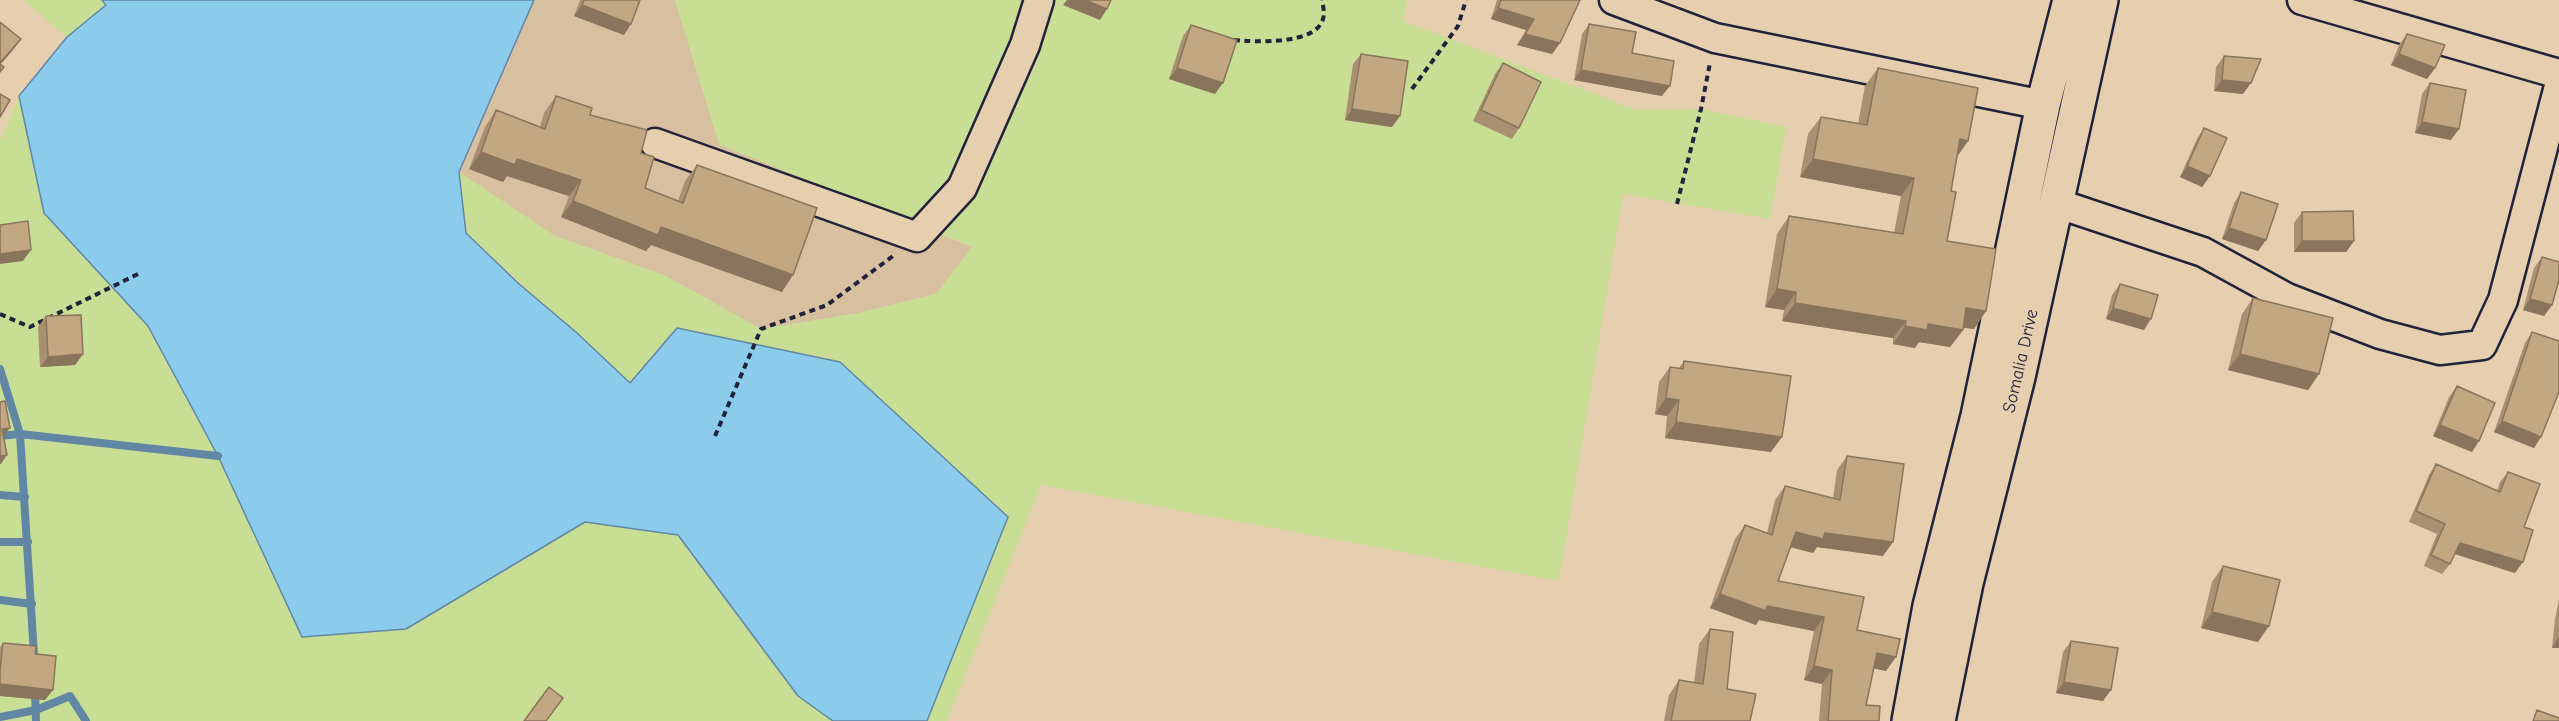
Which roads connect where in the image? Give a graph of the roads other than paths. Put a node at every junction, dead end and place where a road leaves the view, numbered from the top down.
1 (1039, 0) edge
2 (1614, 0) edge
3 (2070, 0) edge
4 (2102, 0) edge
5 (2302, 0) edge
6 (2559, 74) edge
7 (2559, 86) edge
8 (2043, 105) junction
9 (655, 143) dead end
10 (2056, 203) junction
11 (1909, 721) edge
12 (1938, 721) edge

1 - 9 street
2 - 8 street
3 - 8 main road, Somalia Drive
4 - 10 main road, Somalia Drive
5 - 6 street
7 - 10 street
8 - 11 main road, Somalia Drive
10 - 12 main road, Somalia Drive

